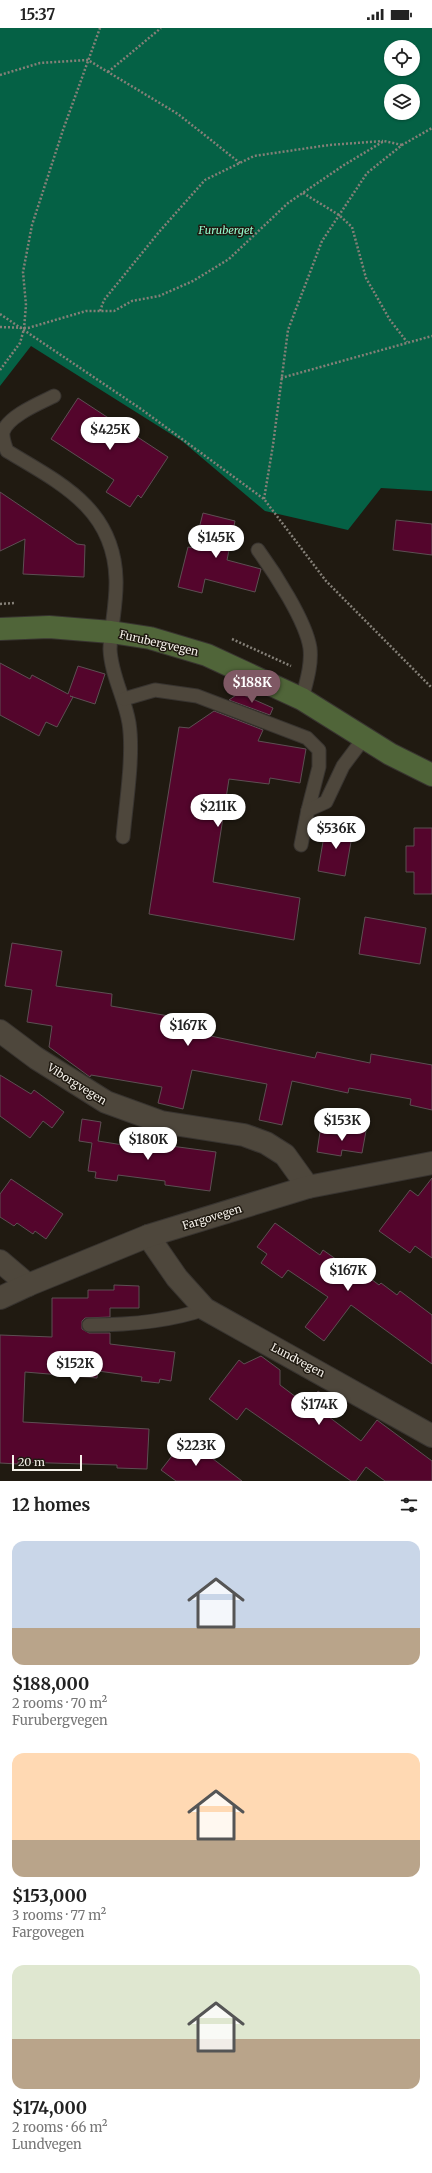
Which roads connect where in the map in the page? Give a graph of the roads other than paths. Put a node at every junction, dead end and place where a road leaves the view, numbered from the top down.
1 (54, 396) dead end
2 (258, 550) dead end
3 (0, 629) edge
4 (111, 632) junction
5 (124, 699) junction
6 (302, 699) junction
7 (364, 738) junction
8 (432, 775) edge
9 (308, 810) junction
10 (123, 837) dead end
11 (301, 844) dead end
12 (0, 1031) edge
13 (432, 1163) edge
14 (308, 1187) junction
15 (148, 1236) junction
16 (0, 1261) edge
17 (28, 1285) junction
18 (0, 1298) edge
19 (205, 1309) junction
20 (89, 1325) dead end
21 (432, 1436) edge

1 - 4 lane
2 - 6 lane
3 - 4 main road, Furubergvegen
4 - 5 lane
4 - 6 main road, Furubergvegen
5 - 9 lane
5 - 10 lane
6 - 7 main road, Furubergvegen
7 - 8 main road, Furubergvegen
7 - 9 lane
9 - 11 lane
12 - 14 street, Viborgvegen
13 - 14 street, Fargovegen
14 - 15 street, Fargovegen
15 - 17 street, Fargovegen
15 - 19 street, Lundvegen
16 - 17 street
17 - 18 street, Fargovegen
19 - 20 lane
19 - 21 street, Lundvegen

